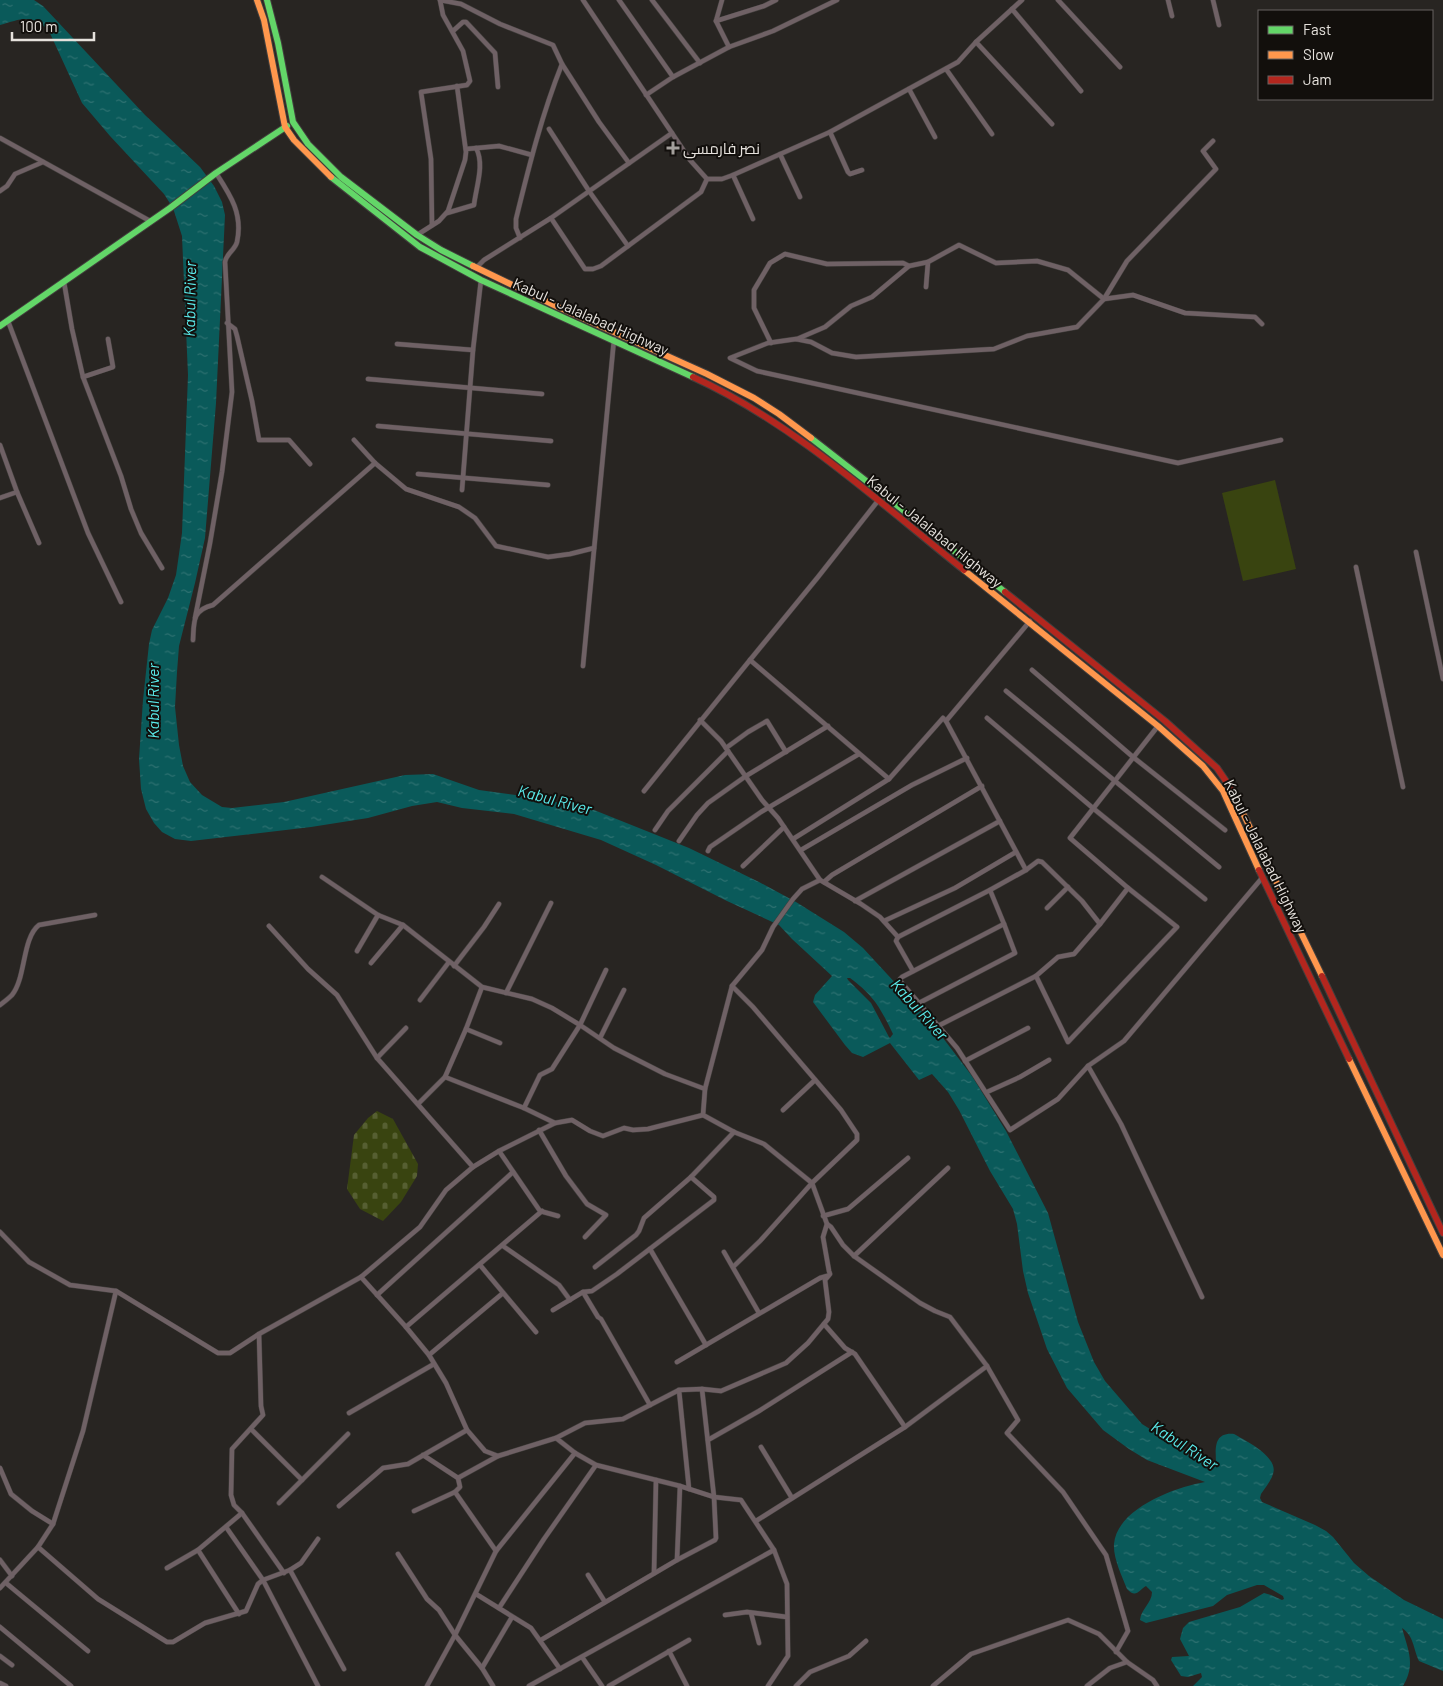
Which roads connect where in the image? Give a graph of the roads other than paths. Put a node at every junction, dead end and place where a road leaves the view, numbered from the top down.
1 (257, 0) edge
2 (268, 0) edge
3 (440, 0) edge
4 (583, 0) edge
5 (619, 0) edge
6 (652, 0) edge
7 (722, 0) edge
8 (762, 0) edge
9 (776, 0) edge
10 (837, 0) edge
11 (1022, 0) edge
12 (1058, 0) edge
13 (1168, 0) edge
14 (1213, 0) edge
15 (764, 6) junction
16 (1012, 9) junction
17 (1172, 16) dead end
18 (716, 22) junction
19 (1219, 26) dead end
20 (453, 32) junction
21 (976, 42) junction
22 (729, 47) junction
23 (700, 63) junction
24 (562, 64) junction
25 (1120, 67) dead end
26 (946, 69) junction
27 (673, 77) junction
28 (457, 86) junction
29 (498, 87) dead end
30 (909, 89) junction
31 (1081, 91) dead end
32 (646, 95) junction
33 (292, 122) junction
34 (1052, 124) dead end
35 (286, 127) junction
36 (549, 129) dead end
37 (830, 132) junction
38 (672, 133) junction
39 (992, 134) dead end
40 (935, 137) dead end
41 (0, 138) edge
42 (1212, 141) dead end
43 (476, 148) junction
44 (466, 149) junction
45 (780, 154) junction
46 (532, 156) junction
47 (43, 162) junction
48 (629, 164) junction
49 (862, 170) dead end
50 (216, 173) junction
51 (733, 174) junction
52 (708, 179) junction
53 (0, 191) edge
54 (589, 191) junction
55 (800, 197) dead end
56 (447, 213) junction
57 (550, 218) junction
58 (753, 219) dead end
59 (150, 221) junction
60 (432, 225) junction
61 (417, 235) junction
62 (520, 238) junction
63 (628, 246) junction
64 (928, 262) junction
65 (909, 266) junction
66 (476, 268) junction
67 (481, 280) junction
68 (64, 282) junction
69 (926, 287) dead end
70 (1104, 299) junction
71 (8, 321) junction
72 (227, 323) junction
73 (1262, 324) dead end
74 (0, 326) edge
75 (615, 337) junction
76 (108, 339) dead end
77 (796, 339) junction
78 (771, 343) junction
79 (396, 344) dead end
80 (473, 350) junction
81 (83, 377) junction
82 (368, 379) dead end
83 (471, 388) junction
84 (542, 394) dead end
85 (378, 426) dead end
86 (467, 432) junction
87 (354, 440) dead end
88 (1281, 440) dead end
89 (551, 441) dead end
90 (0, 445) edge
91 (375, 463) junction
92 (310, 464) dead end
93 (418, 474) dead end
94 (464, 478) junction
95 (548, 485) dead end
96 (462, 490) dead end
97 (17, 492) junction
98 (0, 498) edge
99 (877, 502) junction
100 (39, 543) dead end
101 (594, 548) junction
102 (1416, 552) dead end
103 (1356, 567) dead end
104 (162, 568) dead end
105 (121, 602) dead end
106 (1033, 616) junction
107 (195, 618) junction
108 (1029, 622) junction
109 (193, 640) dead end
110 (750, 660) junction
111 (583, 666) dead end
112 (1032, 670) dead end
113 (1443, 679) edge
114 (1006, 691) dead end
115 (986, 718) dead end
116 (700, 720) junction
117 (946, 721) junction
118 (828, 726) junction
119 (1158, 726) junction
120 (727, 750) junction
121 (786, 752) junction
122 (859, 754) junction
123 (1133, 757) junction
124 (967, 758) junction
125 (746, 776) junction
126 (889, 779) junction
127 (1114, 782) junction
128 (982, 786) junction
129 (1403, 787) dead end
130 (644, 791) dead end
131 (769, 808) junction
132 (1094, 809) junction
133 (1000, 821) junction
134 (784, 827) junction
135 (655, 830) dead end
136 (1225, 830) dead end
137 (793, 839) junction
138 (679, 841) dead end
139 (801, 850) junction
140 (708, 851) dead end
141 (1016, 852) junction
142 (743, 866) dead end
143 (1219, 867) dead end
144 (1026, 870) junction
145 (322, 876) dead end
146 (1262, 878) junction
147 (822, 881) junction
148 (1068, 887) junction
149 (1128, 888) junction
150 (990, 890) junction
151 (1205, 899) dead end
152 (855, 900) junction
153 (551, 903) dead end
154 (499, 904) dead end
155 (1047, 908) dead end
156 (94, 915) dead end
157 (378, 915) junction
158 (884, 921) junction
159 (1004, 924) junction
160 (1100, 924) junction
161 (403, 925) junction
162 (269, 926) dead end
163 (898, 937) junction
164 (357, 951) dead end
165 (449, 962) junction
166 (371, 963) dead end
167 (454, 966) junction
168 (606, 970) dead end
169 (913, 972) junction
170 (1036, 976) junction
171 (732, 986) junction
172 (482, 988) junction
173 (624, 990) dead end
174 (506, 994) junction
175 (420, 1000) dead end
176 (920, 1003) junction
177 (0, 1005) edge
178 (580, 1025) junction
179 (938, 1026) junction
180 (406, 1028) dead end
181 (1028, 1028) dead end
182 (466, 1029) junction
183 (600, 1038) junction
184 (500, 1043) dead end
185 (1356, 1049) junction
186 (1348, 1054) junction
187 (377, 1058) junction
188 (965, 1060) junction
189 (1049, 1060) dead end
190 (1088, 1066) junction
191 (445, 1077) junction
192 (815, 1080) junction
193 (705, 1089) junction
194 (986, 1092) junction
195 (418, 1104) junction
196 (524, 1108) junction
197 (783, 1110) dead end
198 (703, 1115) junction
199 (555, 1123) junction
200 (539, 1130) junction
201 (734, 1132) junction
202 (499, 1151) junction
203 (908, 1158) dead end
204 (473, 1167) junction
205 (948, 1168) dead end
206 (513, 1172) junction
207 (690, 1177) junction
208 (812, 1183) junction
209 (542, 1212) junction
210 (558, 1216) dead end
211 (823, 1216) junction
212 (827, 1224) junction
213 (0, 1232) edge
214 (1443, 1233) edge
215 (585, 1237) dead end
216 (503, 1246) junction
217 (1441, 1246) edge
218 (650, 1249) junction
219 (724, 1252) dead end
220 (1443, 1255) edge
221 (854, 1256) junction
222 (480, 1265) junction
223 (595, 1267) dead end
224 (733, 1267) junction
225 (828, 1276) junction
226 (362, 1277) junction
227 (116, 1291) junction
228 (583, 1292) junction
229 (503, 1293) junction
230 (377, 1295) junction
231 (1202, 1297) dead end
232 (570, 1300) junction
233 (553, 1310) dead end
234 (759, 1313) junction
235 (824, 1324) junction
236 (406, 1327) junction
237 (536, 1332) dead end
238 (259, 1334) junction
239 (706, 1345) junction
240 (852, 1352) junction
241 (429, 1355) junction
242 (677, 1362) dead end
243 (434, 1364) junction
244 (987, 1366) junction
245 (702, 1389) junction
246 (679, 1390) junction
247 (650, 1405) junction
248 (349, 1413) dead end
249 (905, 1428) junction
250 (251, 1429) junction
251 (466, 1430) junction
252 (348, 1434) dead end
253 (556, 1438) junction
254 (708, 1440) junction
255 (761, 1447) dead end
256 (575, 1453) junction
257 (423, 1455) junction
258 (498, 1456) junction
259 (596, 1465) junction
260 (0, 1468) edge
261 (458, 1478) junction
262 (302, 1480) junction
263 (656, 1480) junction
264 (680, 1486) junction
265 (689, 1489) junction
266 (456, 1492) junction
267 (714, 1497) junction
268 (792, 1498) junction
269 (278, 1503) dead end
270 (339, 1506) dead end
271 (414, 1511) dead end
272 (242, 1513) junction
273 (756, 1521) junction
274 (53, 1524) junction
275 (226, 1527) junction
276 (318, 1539) dead end
277 (38, 1547) junction
278 (198, 1550) junction
279 (774, 1550) junction
280 (496, 1551) junction
281 (398, 1554) dead end
282 (0, 1560) edge
283 (677, 1560) junction
284 (167, 1568) dead end
285 (290, 1570) junction
286 (284, 1573) junction
287 (654, 1573) junction
288 (588, 1575) dead end
289 (12, 1576) junction
290 (263, 1580) junction
291 (6, 1583) junction
292 (0, 1588) edge
293 (476, 1594) junction
294 (605, 1602) junction
295 (498, 1608) junction
296 (751, 1613) junction
297 (239, 1614) junction
298 (512, 1616) junction
299 (725, 1616) dead end
300 (788, 1616) junction
301 (0, 1627) edge
302 (455, 1635) junction
303 (541, 1640) junction
304 (689, 1640) dead end
305 (866, 1641) dead end
306 (759, 1643) dead end
307 (88, 1651) dead end
308 (669, 1651) junction
309 (1116, 1652) junction
310 (0, 1656) edge
311 (582, 1657) junction
312 (1127, 1662) junction
313 (12, 1665) dead end
314 (482, 1668) junction
315 (344, 1669) dead end
316 (560, 1669) junction
317 (0, 1683) edge
318 (6, 1686) edge
319 (71, 1686) edge
320 (318, 1686) edge
321 (426, 1686) edge
322 (493, 1686) edge
323 (528, 1686) edge
324 (602, 1686) edge
325 (609, 1686) edge
326 (687, 1686) edge
327 (768, 1686) edge
328 (796, 1686) edge
329 (933, 1686) edge
330 (1087, 1686) edge
331 (1157, 1686) edge

1 - 35 main road, Kabul - Jalalabad Highway
2 - 33 main road, Kabul - Jalalabad Highway
3 - 20 street
3 - 24 street
4 - 32 street
5 - 27 street
6 - 23 street
7 - 18 street
8 - 15 street
9 - 15 street
10 - 22 street
11 - 16 street
12 - 25 street
13 - 17 street
14 - 19 street
15 - 18 street
16 - 21 street
16 - 31 street
18 - 22 street
20 - 28 street
20 - 29 street
21 - 26 street
21 - 34 street
22 - 23 street
23 - 27 street
24 - 46 street
24 - 48 street
26 - 30 street
26 - 39 street
27 - 32 street
28 - 44 street
28 - 60 street
30 - 37 street
30 - 40 street
32 - 38 street
33 - 35 main road
33 - 61 main road, Kabul - Jalalabad Highway
35 - 50 main road
35 - 67 main road, Kabul - Jalalabad Highway
36 - 54 street
37 - 45 street
37 - 49 street
38 - 48 street
38 - 52 street
41 - 47 street
42 - 70 street
43 - 44 street
43 - 46 street
43 - 56 street
44 - 56 street
45 - 51 street
45 - 55 street
46 - 62 street
47 - 53 street
47 - 59 street
48 - 54 street
50 - 59 main road
50 - 72 street
51 - 52 street
51 - 58 street
52 - 63 street
54 - 57 street
54 - 63 street
56 - 60 street
57 - 62 street
57 - 63 street
59 - 68 main road
60 - 61 street
61 - 66 main road, Kabul - Jalalabad Highway
62 - 66 street
64 - 65 street
64 - 69 street
64 - 70 street
65 - 77 street
65 - 78 street
66 - 75 main road, Kabul - Jalalabad Highway
67 - 75 main road, Kabul - Jalalabad Highway
67 - 80 street
68 - 71 main road
68 - 81 street
70 - 73 street
70 - 77 street
71 - 74 main road
71 - 105 street
72 - 92 street
72 - 107 street
75 - 99 main road, Kabul - Jalalabad Highway
75 - 101 street
75 - 106 main road, Kabul - Jalalabad Highway
76 - 81 street
77 - 78 street
78 - 88 street
79 - 80 street
80 - 83 street
81 - 104 street
82 - 83 street
83 - 84 street
83 - 86 street
85 - 86 street
86 - 89 street
86 - 94 street
87 - 91 street
90 - 97 street
91 - 101 street
91 - 107 street
93 - 94 street
94 - 95 street
94 - 96 street
97 - 98 street
97 - 100 street
99 - 108 main road, Kabul - Jalalabad Highway
99 - 110 street
101 - 111 street
102 - 113 street
103 - 129 street
106 - 108 street
106 - 185 main road, Kabul - Jalalabad Highway
107 - 109 street
108 - 117 street
108 - 119 main road, Kabul - Jalalabad Highway
110 - 116 street
110 - 118 street
112 - 123 street
114 - 127 street
115 - 132 street
116 - 120 street
116 - 130 street
117 - 124 street
117 - 126 street
118 - 121 street
118 - 122 street
119 - 123 street
119 - 146 main road, Kabul - Jalalabad Highway
120 - 121 street
120 - 125 street
120 - 135 street
121 - 125 street
122 - 126 street
122 - 131 street
123 - 127 street
123 - 136 street
124 - 128 street
124 - 139 street
125 - 131 street
125 - 138 street
126 - 137 street
127 - 132 street
127 - 143 street
128 - 133 street
128 - 147 street
131 - 134 street
131 - 140 street
132 - 149 street
132 - 151 street
133 - 141 street
133 - 152 street
134 - 137 street
134 - 142 street
137 - 139 street
139 - 147 street
141 - 144 street
141 - 158 street
144 - 148 street
144 - 150 street
145 - 157 street
146 - 186 main road, Kabul - Jalalabad Highway
146 - 190 street
147 - 152 street
147 - 171 street
148 - 155 street
148 - 160 street
149 - 160 street
149 - 170 street
150 - 159 street
150 - 163 street
152 - 158 street
153 - 174 street
154 - 167 street
156 - 177 street
157 - 161 street
157 - 164 street
158 - 163 street
159 - 169 street
159 - 176 street
160 - 170 street
161 - 165 street
161 - 166 street
162 - 187 street
163 - 169 street
165 - 167 street
165 - 175 street
167 - 172 street
168 - 178 street
169 - 176 street
170 - 179 street
171 - 192 street
171 - 193 street
172 - 174 street
172 - 182 street
173 - 183 street
174 - 178 street
176 - 179 street
178 - 183 street
178 - 196 street
179 - 188 street
180 - 187 street
181 - 188 street
182 - 184 street
182 - 191 street
183 - 193 street
185 - 186 main road
185 - 214 main road, Kabul - Jalalabad Highway
186 - 217 main road, Kabul - Jalalabad Highway
187 - 195 street
188 - 194 street
189 - 194 street
190 - 194 street
190 - 231 street
191 - 195 street
191 - 196 street
192 - 197 street
192 - 208 street
193 - 198 street
195 - 204 street
196 - 199 street
198 - 199 street
198 - 201 street
199 - 200 street
200 - 202 street
200 - 215 street
201 - 207 street
201 - 208 street
202 - 204 street
202 - 206 street
203 - 211 street
204 - 226 street
205 - 221 street
206 - 209 street
206 - 230 street
207 - 218 street
207 - 223 street
208 - 211 street
208 - 224 street
209 - 210 street
209 - 216 street
211 - 212 street
212 - 221 street
212 - 225 street
213 - 227 street
216 - 222 street
216 - 232 street
217 - 220 main road, Kabul - Jalalabad Highway
218 - 228 street
218 - 239 street
219 - 224 street
221 - 244 street
222 - 229 street
222 - 236 street
224 - 234 street
225 - 234 street
225 - 235 street
226 - 230 street
226 - 238 street
227 - 238 street
227 - 274 street
228 - 232 street
228 - 247 street
229 - 237 street
229 - 241 street
230 - 236 street
232 - 233 street
234 - 239 street
235 - 240 street
235 - 245 street
236 - 241 street
238 - 250 street
239 - 242 street
240 - 249 street
240 - 254 street
241 - 243 street
243 - 248 street
243 - 251 street
244 - 249 street
244 - 309 street
245 - 246 street
245 - 254 street
246 - 247 street
246 - 265 street
247 - 253 street
249 - 268 street
250 - 262 street
250 - 272 street
251 - 257 street
251 - 258 street
252 - 262 street
253 - 256 street
253 - 258 street
254 - 267 street
255 - 268 street
256 - 259 street
256 - 280 street
257 - 261 street
257 - 270 street
258 - 261 street
259 - 263 street
259 - 295 street
260 - 274 street
261 - 266 street
262 - 269 street
263 - 264 street
263 - 287 street
264 - 265 street
264 - 283 street
265 - 267 street
266 - 271 street
266 - 280 street
267 - 273 street
267 - 283 street
268 - 273 street
272 - 275 street
272 - 286 street
273 - 279 street
274 - 277 street
275 - 278 street
275 - 290 street
276 - 285 street
277 - 289 street
277 - 297 street
278 - 284 street
278 - 297 street
279 - 300 street
279 - 311 street
280 - 293 street
281 - 302 street
282 - 289 street
283 - 287 street
285 - 286 street
285 - 315 street
286 - 290 street
287 - 294 street
288 - 294 street
289 - 291 street
290 - 297 street
290 - 320 street
291 - 292 street
291 - 307 street
293 - 295 street
293 - 302 street
294 - 303 street
295 - 298 street
296 - 299 street
296 - 300 street
296 - 306 street
298 - 303 street
298 - 314 street
300 - 327 street
301 - 319 street
302 - 314 street
302 - 321 street
303 - 316 street
304 - 308 street
305 - 328 street
308 - 325 street
308 - 326 street
309 - 312 street
309 - 329 street
310 - 313 street
311 - 316 street
311 - 324 street
312 - 330 street
312 - 331 street
314 - 322 street
316 - 323 street
317 - 318 street

